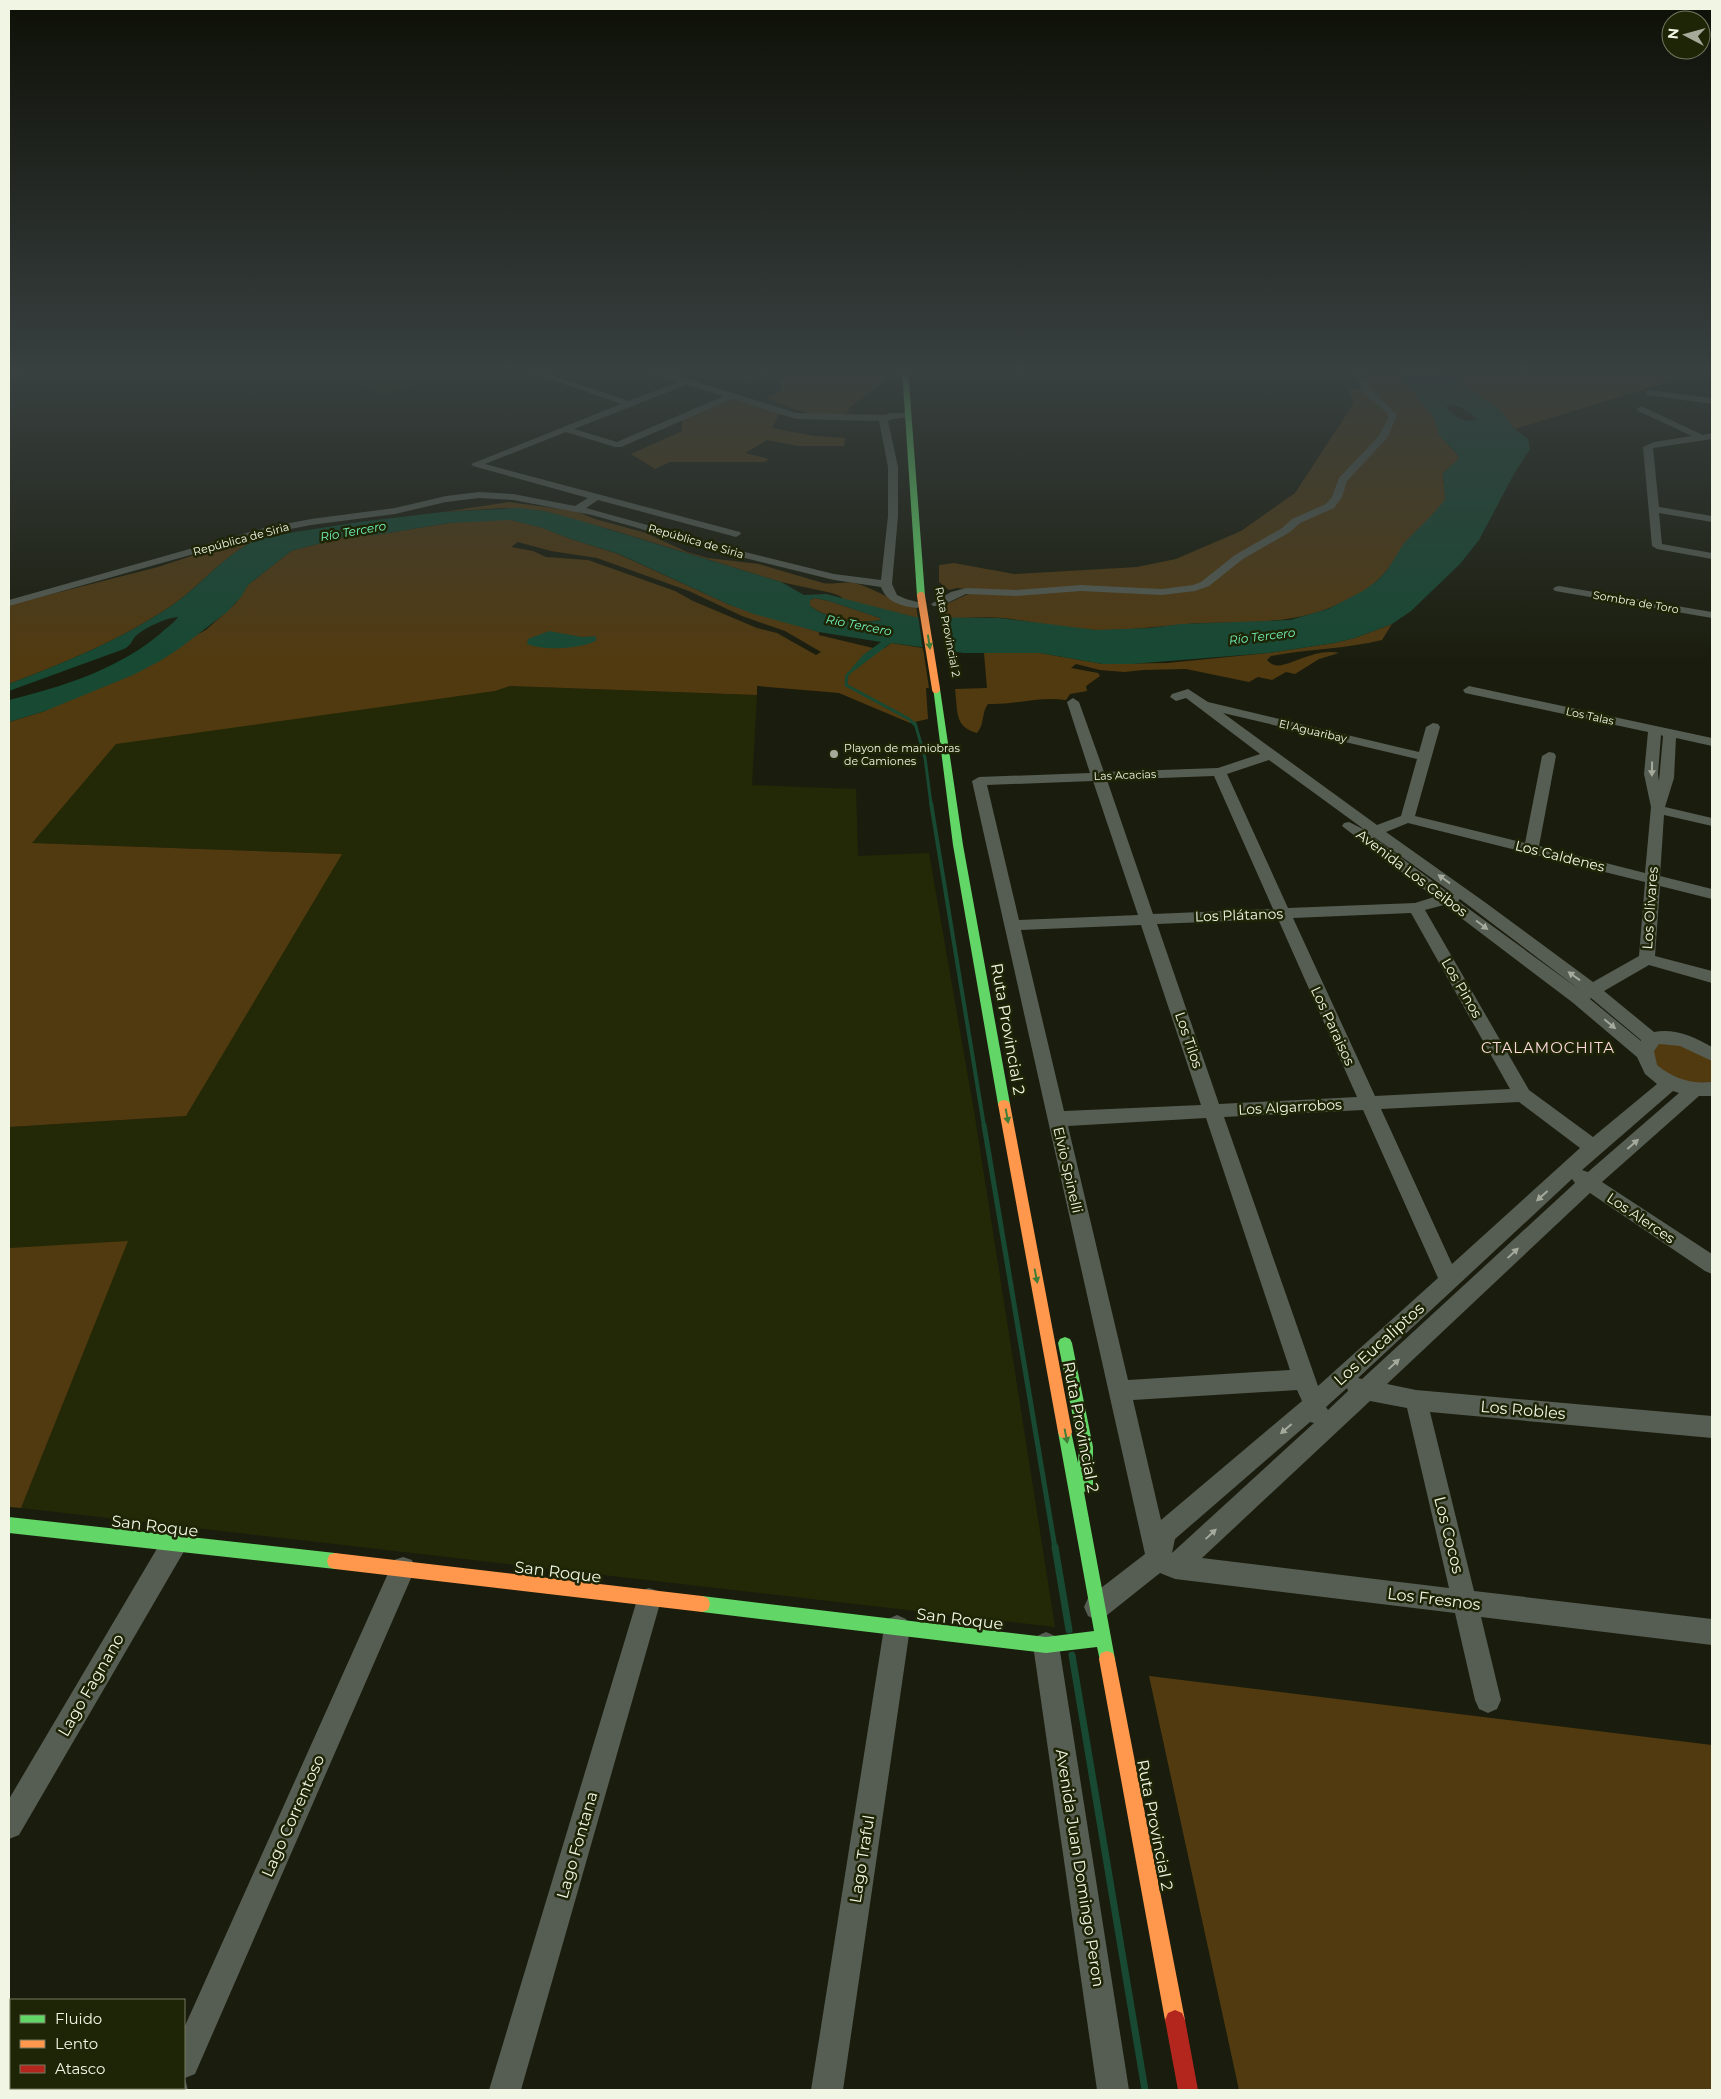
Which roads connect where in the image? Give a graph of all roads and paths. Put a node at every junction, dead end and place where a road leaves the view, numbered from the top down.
1 (487, 467) edge
2 (893, 467) edge
3 (912, 467) edge
4 (1354, 467) edge
5 (1650, 467) edge
6 (597, 497) junction
7 (576, 509) junction
8 (1653, 509) junction
9 (1712, 519) edge
10 (736, 534) dead end
11 (1712, 556) edge
12 (886, 584) junction
13 (1559, 589) dead end
14 (926, 600) junction
15 (9, 603) edge
16 (1712, 615) edge
17 (1469, 690) dead end
18 (1073, 702) dead end
19 (1202, 704) junction
20 (1433, 727) dead end
21 (1655, 730) junction
22 (1670, 733) junction
23 (1712, 742) edge
24 (1549, 756) dead end
25 (1264, 757) junction
26 (1424, 757) junction
27 (1219, 772) junction
28 (1097, 776) junction
29 (979, 781) joint
30 (1657, 809) junction
31 (1407, 818) junction
32 (1712, 822) edge
33 (1369, 833) junction
34 (1531, 849) junction
35 (1652, 880) junction
36 (1463, 893) junction
37 (1712, 894) edge
38 (1447, 899) junction
39 (1416, 908) junction
40 (1282, 913) junction
41 (1147, 919) junction
42 (1014, 925) junction
43 (1647, 959) junction
44 (1712, 977) edge
45 (1593, 989) junction
46 (1578, 998) junction
47 (1648, 1047) junction
48 (1712, 1055) edge
49 (999, 1068) junction
50 (1670, 1083) junction
51 (1708, 1090) edge
52 (1524, 1095) junction
53 (1014, 1098) dead end
54 (1369, 1103) junction
55 (1213, 1110) junction
56 (1056, 1119) junction
57 (1593, 1148) junction
58 (1569, 1170) junction
59 (1588, 1183) junction
60 (1712, 1265) edge
61 (1449, 1280) junction
62 (1062, 1330) dead end
63 (1304, 1379) junction
64 (1335, 1384) junction
65 (1367, 1389) junction
66 (1119, 1391) junction
67 (1416, 1400) junction
68 (1313, 1405) junction
69 (1326, 1427) junction
70 (1712, 1427) edge
71 (1083, 1523) junction
72 (9, 1525) edge
73 (174, 1544) junction
74 (1167, 1563) junction
75 (403, 1569) junction
76 (649, 1600) junction
77 (1466, 1603) junction
78 (1097, 1607) junction
79 (897, 1628) junction
80 (1712, 1632) edge
81 (1103, 1638) junction
82 (1046, 1646) junction
83 (1488, 1700) dead end
84 (9, 1825) edge
85 (185, 2061) edge
86 (505, 2090) edge
87 (827, 2090) edge
88 (1113, 2090) edge
89 (1188, 2090) edge

1 - 6 street
2 - 12 street
3 - 14 main road, Ruta Provincial 2
4 - 14 street
5 - 8 street
6 - 7 street
6 - 10 street
7 - 12 street, República de Siria
7 - 15 street, República de Siria
8 - 9 street
8 - 11 street
12 - 14 street
13 - 16 street, Sombra de Toro
14 - 49 main road, Ruta Provincial 2, bridge
17 - 21 street, Los Talas
18 - 28 street, Los Tilos
19 - 25 street, Avenida Los Ceibos
19 - 25 street, Avenida Los Ceibos
19 - 26 street, El Aguaribay
20 - 26 street
21 - 22 street, Los Talas
21 -> 30 street
22 - 23 street, Los Talas
22 - 30 street
24 - 34 street
25 - 27 street, Las Acacias
25 - 33 street, Avenida Los Ceibos
26 - 31 street
27 - 28 street, Las Acacias
27 - 40 street, Los Paraisos
28 - 29 street, Las Acacias
28 - 41 street, Los Tilos
29 - 42 street, Elvio Spinelli
30 - 32 street
30 - 35 street, Los Olivares
31 - 33 street
31 - 34 street, Los Caldenes
36 -> 33 street, Avenida Los Ceibos
33 - 38 street, Avenida Los Ceibos
34 - 35 street, Los Caldenes
35 - 37 street, Los Caldenes
35 - 43 street, Los Olivares
36 - 38 street, Los Plátanos
45 -> 36 street, Avenida Los Ceibos
38 - 39 street, Los Plátanos
38 -> 46 street, Avenida Los Ceibos
39 - 40 street, Los Plátanos
39 - 52 street, Los Pinos
40 - 41 street, Los Plátanos
40 - 54 street, Los Paraisos
41 - 42 street, Los Plátanos
41 - 55 street, Los Tilos
42 - 56 street, Elvio Spinelli
43 - 44 street
43 - 45 street, Los Olivares
45 - 46 street, Los Olivares
45 - 47 street, Avenida Los Ceibos
46 -> 47 street, Avenida Los Ceibos
47 - 48 street
47 - 50 street
49 - 53 main road
49 -> 71 main road, Ruta Provincial 2
50 - 51 street
50 - 57 street, Los Eucaliptos
59 -> 51 street, Los Eucaliptos
52 - 54 street, Los Algarrobos
52 - 57 street, Los Pinos
54 - 55 street, Los Algarrobos
54 - 61 street, Los Paraisos
55 - 56 street, Los Algarrobos
55 - 63 street, Los Tilos
56 - 66 street, Elvio Spinelli
57 - 58 street, Los Eucaliptos
58 - 59 street, Los Alerces
58 -> 61 street, Los Eucaliptos
59 - 60 street, Los Alerces
65 -> 59 street, Los Eucaliptos
61 - 64 street, Los Eucaliptos
62 - 71 main road
63 - 66 street
63 - 68 street
64 - 65 street, Los Robles
64 - 68 street, Los Eucaliptos
65 - 67 street, Los Robles
65 - 69 street, Los Eucaliptos
66 - 74 street, Elvio Spinelli
67 - 70 street, Los Robles
67 - 77 street, Los Cocos
68 - 69 street
68 -> 74 street, Los Eucaliptos
74 -> 69 street, Los Eucaliptos
71 - 78 main road, Ruta Provincial 2
72 - 73 main road, San Roque
73 - 75 main road, San Roque
73 - 84 street, Lago Fagnano
74 - 77 street, Los Fresnos
74 - 78 street, Los Eucaliptos
75 - 76 main road, San Roque
75 - 85 street, Lago Correntoso
76 - 79 main road, San Roque
76 - 86 street, Lago Fontana
77 - 80 street, Los Fresnos
77 - 83 street, Los Cocos
78 - 81 main road, Ruta Provincial 2
79 - 82 main road, San Roque
79 - 87 street, Lago Traful
81 - 82 main road, San Roque
81 - 89 main road, Ruta Provincial 2
82 - 88 street, Avenida Juan Domingo Peron

